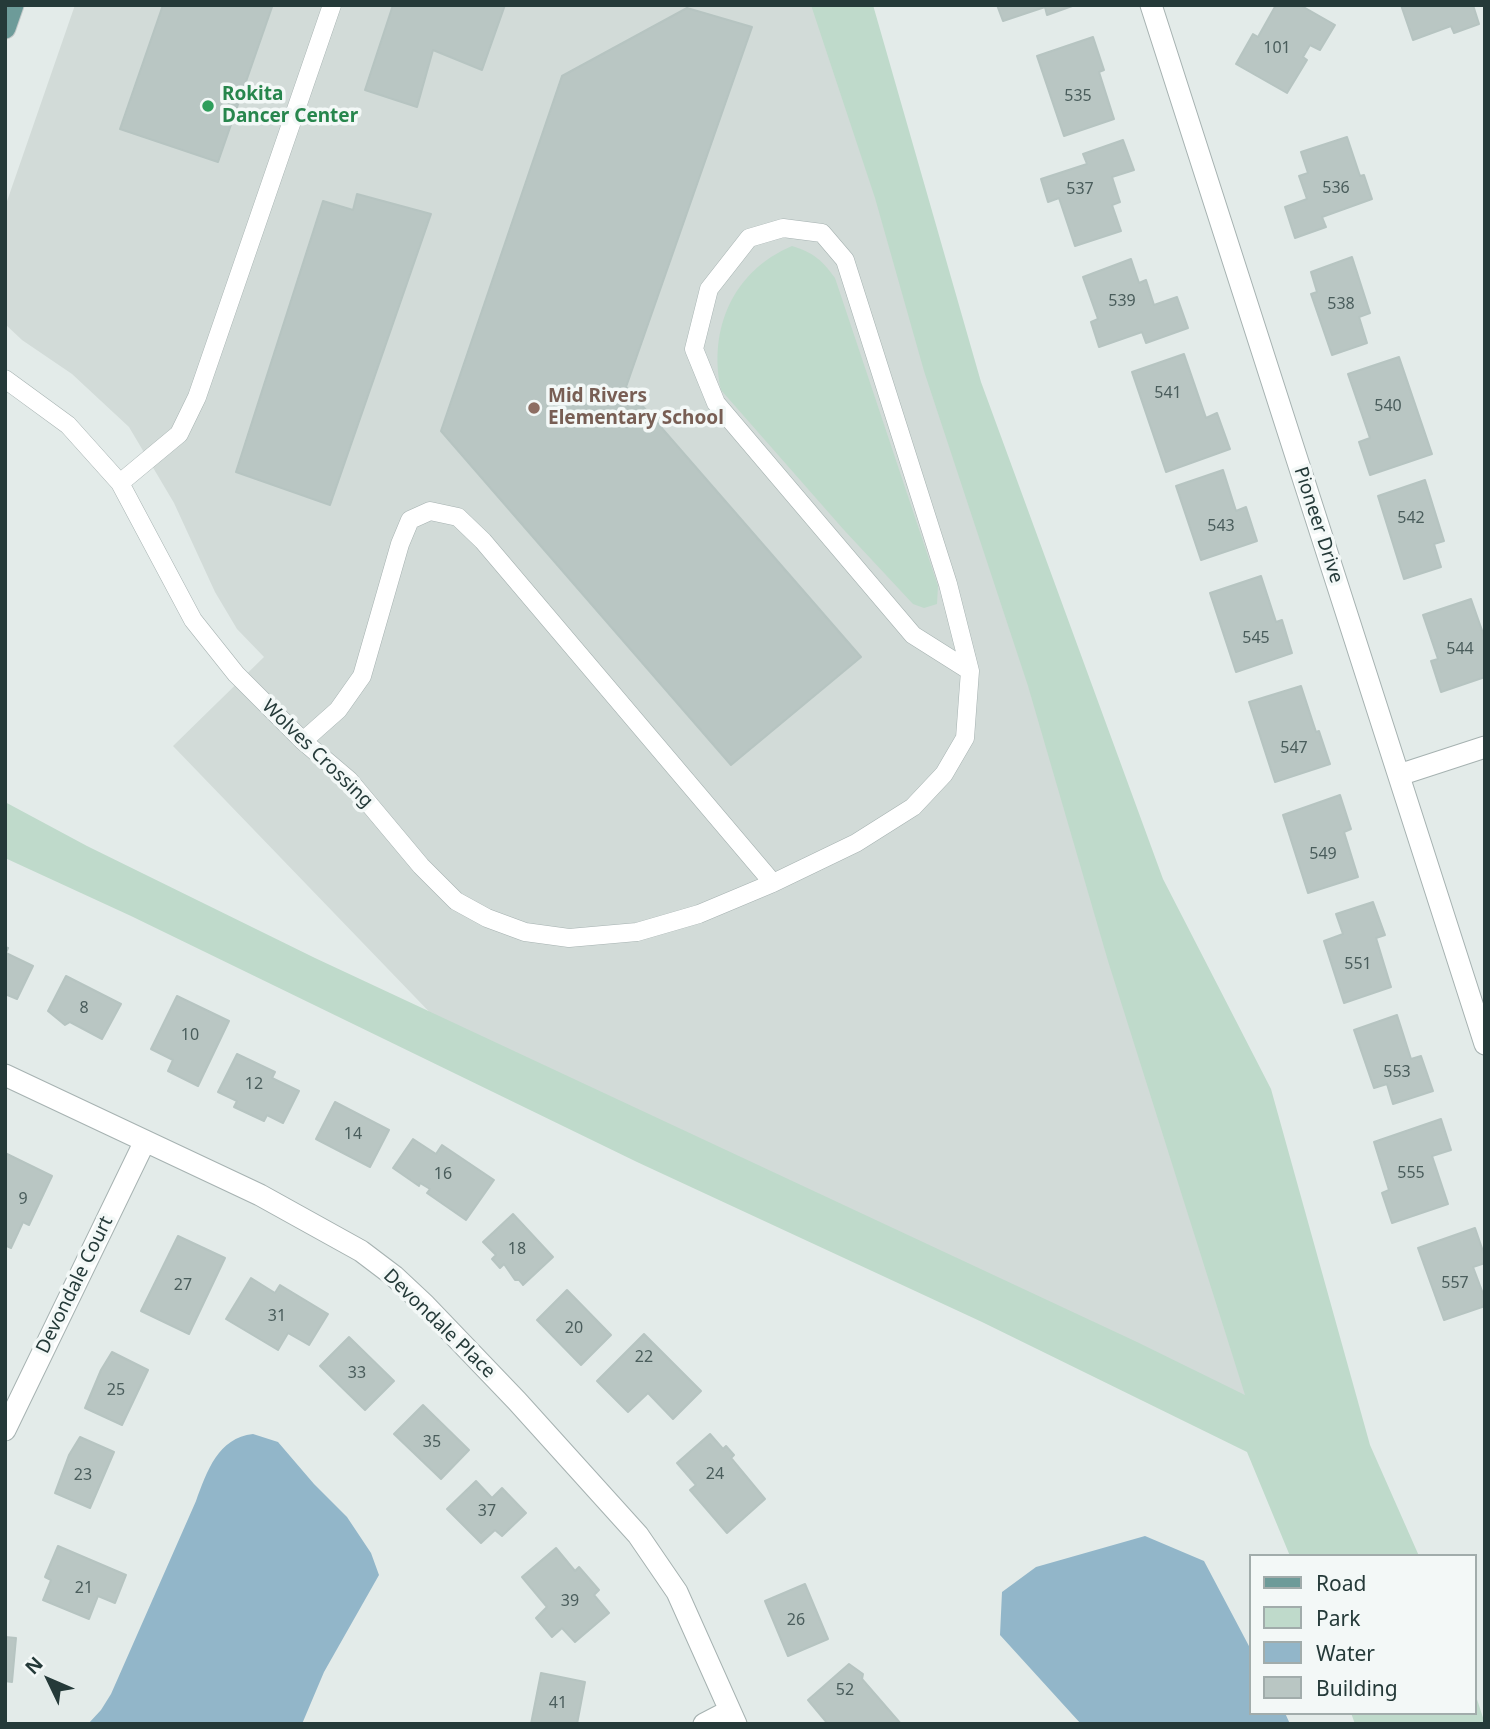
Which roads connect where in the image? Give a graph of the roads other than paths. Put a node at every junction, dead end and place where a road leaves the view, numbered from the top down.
1 (13, 5) edge
2 (331, 5) edge
3 (1151, 5) edge
4 (5, 28) edge
5 (5, 379) edge
6 (120, 483) junction
7 (970, 671) junction
8 (303, 741) junction
9 (1485, 747) edge
10 (1399, 775) junction
11 (773, 883) junction
12 (1485, 1044) edge
13 (5, 1075) edge
14 (145, 1141) junction
15 (5, 1430) edge
16 (733, 1718) edge
17 (704, 1724) edge

1 - 4 main road
2 - 6 lane
3 - 10 street, Pioneer Drive
5 - 6 lane, Wolves Crossing
6 - 8 lane, Wolves Crossing
7 - 7 lane, Wolves Crossing
7 - 11 lane, Wolves Crossing
8 - 11 lane, Wolves Crossing
8 - 11 lane
9 - 10 street
10 - 12 street, Pioneer Drive
13 - 14 street, Devondale Place
14 - 15 street, Devondale Court
14 - 16 street, Devondale Place
16 - 17 street

